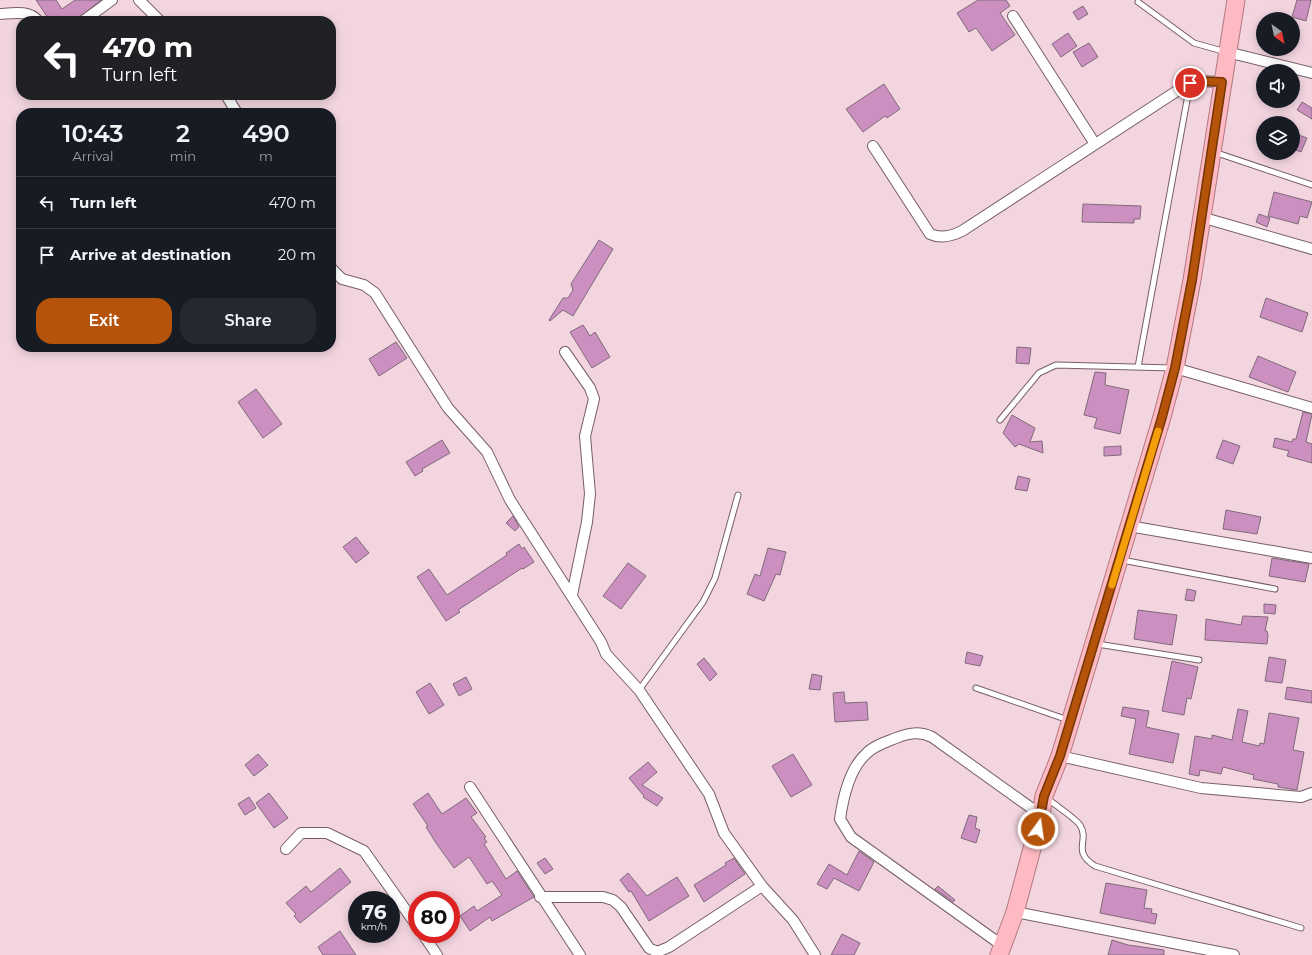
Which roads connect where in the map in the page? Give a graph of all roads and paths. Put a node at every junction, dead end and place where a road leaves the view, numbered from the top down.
1 (112, 0) edge
2 (139, 0) edge
3 (1236, 0) edge
4 (1138, 2) dead end
5 (0, 14) edge
6 (34, 16) edge
7 (91, 16) edge
8 (155, 16) edge
9 (1013, 16) dead end
10 (1227, 52) junction
11 (1312, 73) edge
12 (1222, 82) junction
13 (1190, 83) junction
14 (1095, 144) junction
15 (873, 146) dead end
16 (1213, 152) junction
17 (1312, 185) edge
18 (1201, 217) junction
19 (1312, 249) edge
20 (336, 273) edge
21 (565, 352) dead end
22 (1138, 367) junction
23 (1175, 368) junction
24 (1312, 408) edge
25 (1000, 420) dead end
26 (738, 495) dead end
27 (1130, 526) junction
28 (1312, 558) edge
29 (1119, 560) junction
30 (1274, 589) dead end
31 (572, 595) junction
32 (1094, 643) junction
33 (1199, 660) dead end
34 (976, 688) dead end
35 (639, 690) junction
36 (1070, 721) junction
37 (1060, 756) junction
38 (470, 787) dead end
39 (1312, 793) edge
40 (1044, 796) junction
41 (1041, 815) junction
42 (286, 850) dead end
43 (762, 886) junction
44 (540, 897) junction
45 (1015, 912) junction
46 (408, 913) edge
47 (1302, 928) dead end
48 (429, 943) edge
49 (1001, 950) edge
50 (437, 955) edge
51 (580, 955) edge
52 (815, 955) edge
53 (1234, 955) edge

1 - 7 street
2 - 8 street
3 - 10 highway
4 - 10 lane
5 - 6 street
9 - 14 street
10 - 11 street
10 - 12 highway
12 - 13 street
12 - 16 highway
13 - 14 street
13 - 22 lane
14 - 15 street
16 - 17 lane
16 - 18 highway
18 - 19 street
18 - 23 highway
20 - 31 street
21 - 31 street
22 - 23 lane
22 - 25 lane
23 - 24 street
23 - 27 highway
26 - 35 lane
27 - 28 street
27 - 29 highway
29 - 30 lane
29 - 32 highway
31 - 35 street
32 - 33 lane
32 - 36 highway
34 - 36 lane
35 - 43 street
36 - 37 highway
37 - 39 street
37 - 40 highway
38 - 44 street
40 - 41 highway
40 - 47 lane
41 - 45 highway
41 - 49 street
42 - 46 street
43 - 44 street
43 - 52 street
44 - 51 street
45 - 49 highway
45 - 53 street
48 - 50 street

